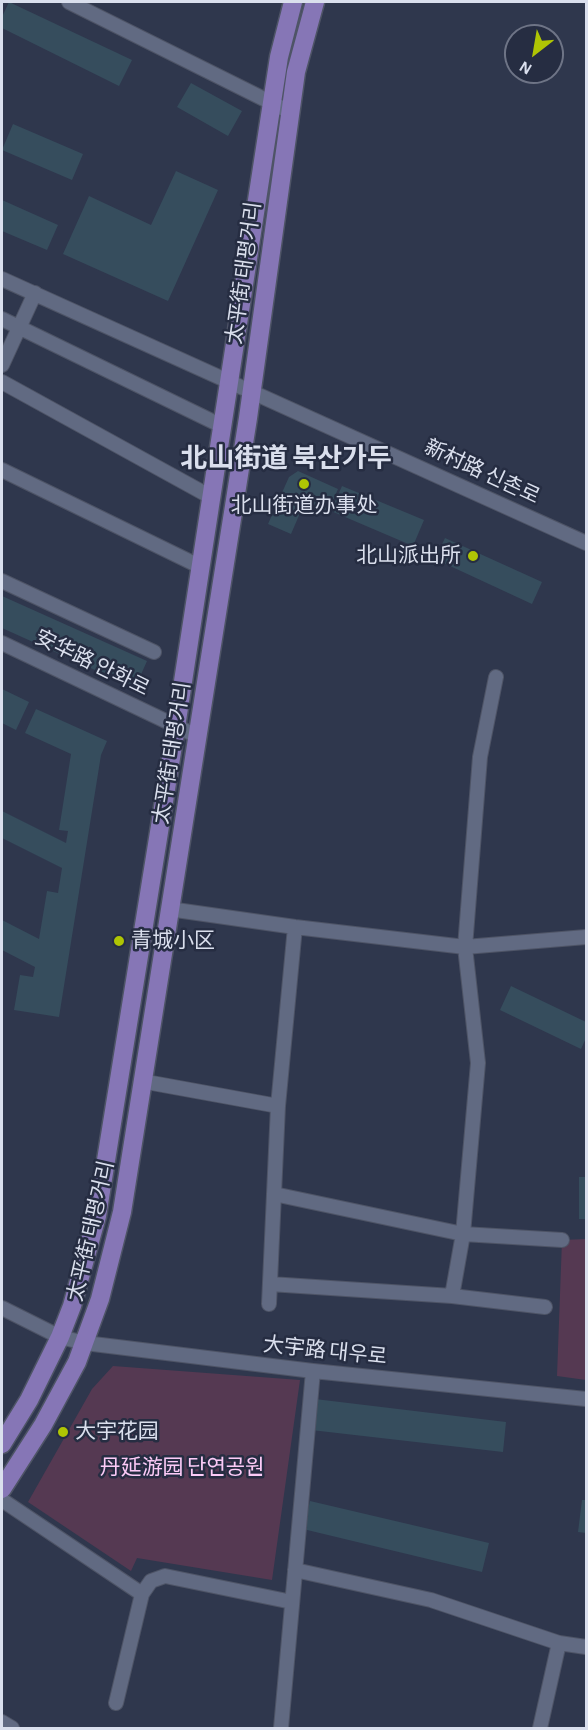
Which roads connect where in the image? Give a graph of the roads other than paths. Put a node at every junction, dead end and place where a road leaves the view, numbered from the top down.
1 (69, 2) edge
2 (293, 2) edge
3 (301, 2) edge
4 (315, 2) edge
5 (307, 27) junction
6 (272, 103) junction
7 (290, 112) junction
8 (2, 279) edge
9 (35, 293) junction
10 (2, 320) edge
11 (19, 327) junction
12 (2, 365) edge
13 (229, 380) junction
14 (2, 382) edge
15 (250, 389) junction
16 (222, 426) junction
17 (2, 470) edge
18 (211, 497) junction
19 (586, 543) edge
20 (201, 567) junction
21 (2, 581) edge
22 (2, 643) edge
23 (154, 652) dead end
24 (496, 677) dead end
25 (176, 727) junction
26 (197, 736) junction
27 (170, 909) junction
28 (295, 927) junction
29 (586, 937) edge
30 (465, 947) junction
31 (141, 1081) junction
32 (278, 1107) junction
33 (274, 1194) junction
34 (463, 1234) junction
35 (562, 1240) dead end
36 (270, 1284) junction
37 (452, 1296) junction
38 (269, 1304) dead end
39 (545, 1307) dead end
40 (2, 1308) edge
41 (60, 1337) junction
42 (85, 1343) junction
43 (313, 1371) junction
44 (586, 1399) edge
45 (2, 1443) edge
46 (2, 1489) edge
47 (2, 1500) edge
48 (295, 1570) junction
49 (142, 1594) junction
50 (292, 1602) junction
51 (559, 1642) junction
52 (586, 1647) edge
53 (116, 1703) dead end
54 (2, 1722) edge
55 (12, 1728) edge
56 (281, 1728) edge
57 (540, 1728) edge

1 - 6 street
2 - 6 main road, 太平街 태평거리
3 - 5 street
4 - 5 main road, 太平街 태평거리
5 - 7 main road, 太平街 태평거리
6 - 7 street
6 - 13 main road, 太平街 태평거리
7 - 15 main road, 太平街 태평거리
8 - 9 street, 新村路 신촌로
9 - 11 street
9 - 13 street, 新村路 신촌로
10 - 11 street
11 - 12 street
11 - 16 street
13 - 15 street, 新村路 신촌로
13 - 16 main road, 太平街 태평거리
14 - 18 street
15 - 19 street, 新村路 신촌로
15 - 26 main road, 太平街 태평거리
16 - 18 main road, 太平街 태평거리
17 - 20 street
18 - 20 main road, 太平街 태평거리
20 - 25 main road, 太平街 태평거리
21 - 23 street
22 - 25 street, 安华路 안화로
24 - 30 street
25 - 26 street, 安华路 안화로
25 - 41 main road, 太平街 태평거리
26 - 27 main road, 太平街 태평거리
27 - 28 street
27 - 31 main road, 太平街 태평거리
28 - 30 street
28 - 32 street
29 - 30 street
30 - 34 street
31 - 32 street
31 - 42 main road, 太平街 태평거리
32 - 33 street
33 - 34 street
33 - 36 street
34 - 35 street
34 - 37 street
36 - 37 street
36 - 38 street
37 - 39 street
40 - 41 street, 大宇路 대우로
41 - 42 street, 大宇路 대우로
41 - 45 main road, 太平街 태평거리
42 - 43 street, 大宇路 대우로
42 - 46 main road, 太平街 태평거리
43 - 44 street, 大宇路 대우로
43 - 48 street
47 - 49 street
48 - 50 street
48 - 51 street
49 - 50 street
49 - 53 street
50 - 56 street
51 - 52 street
51 - 57 street
54 - 55 street

